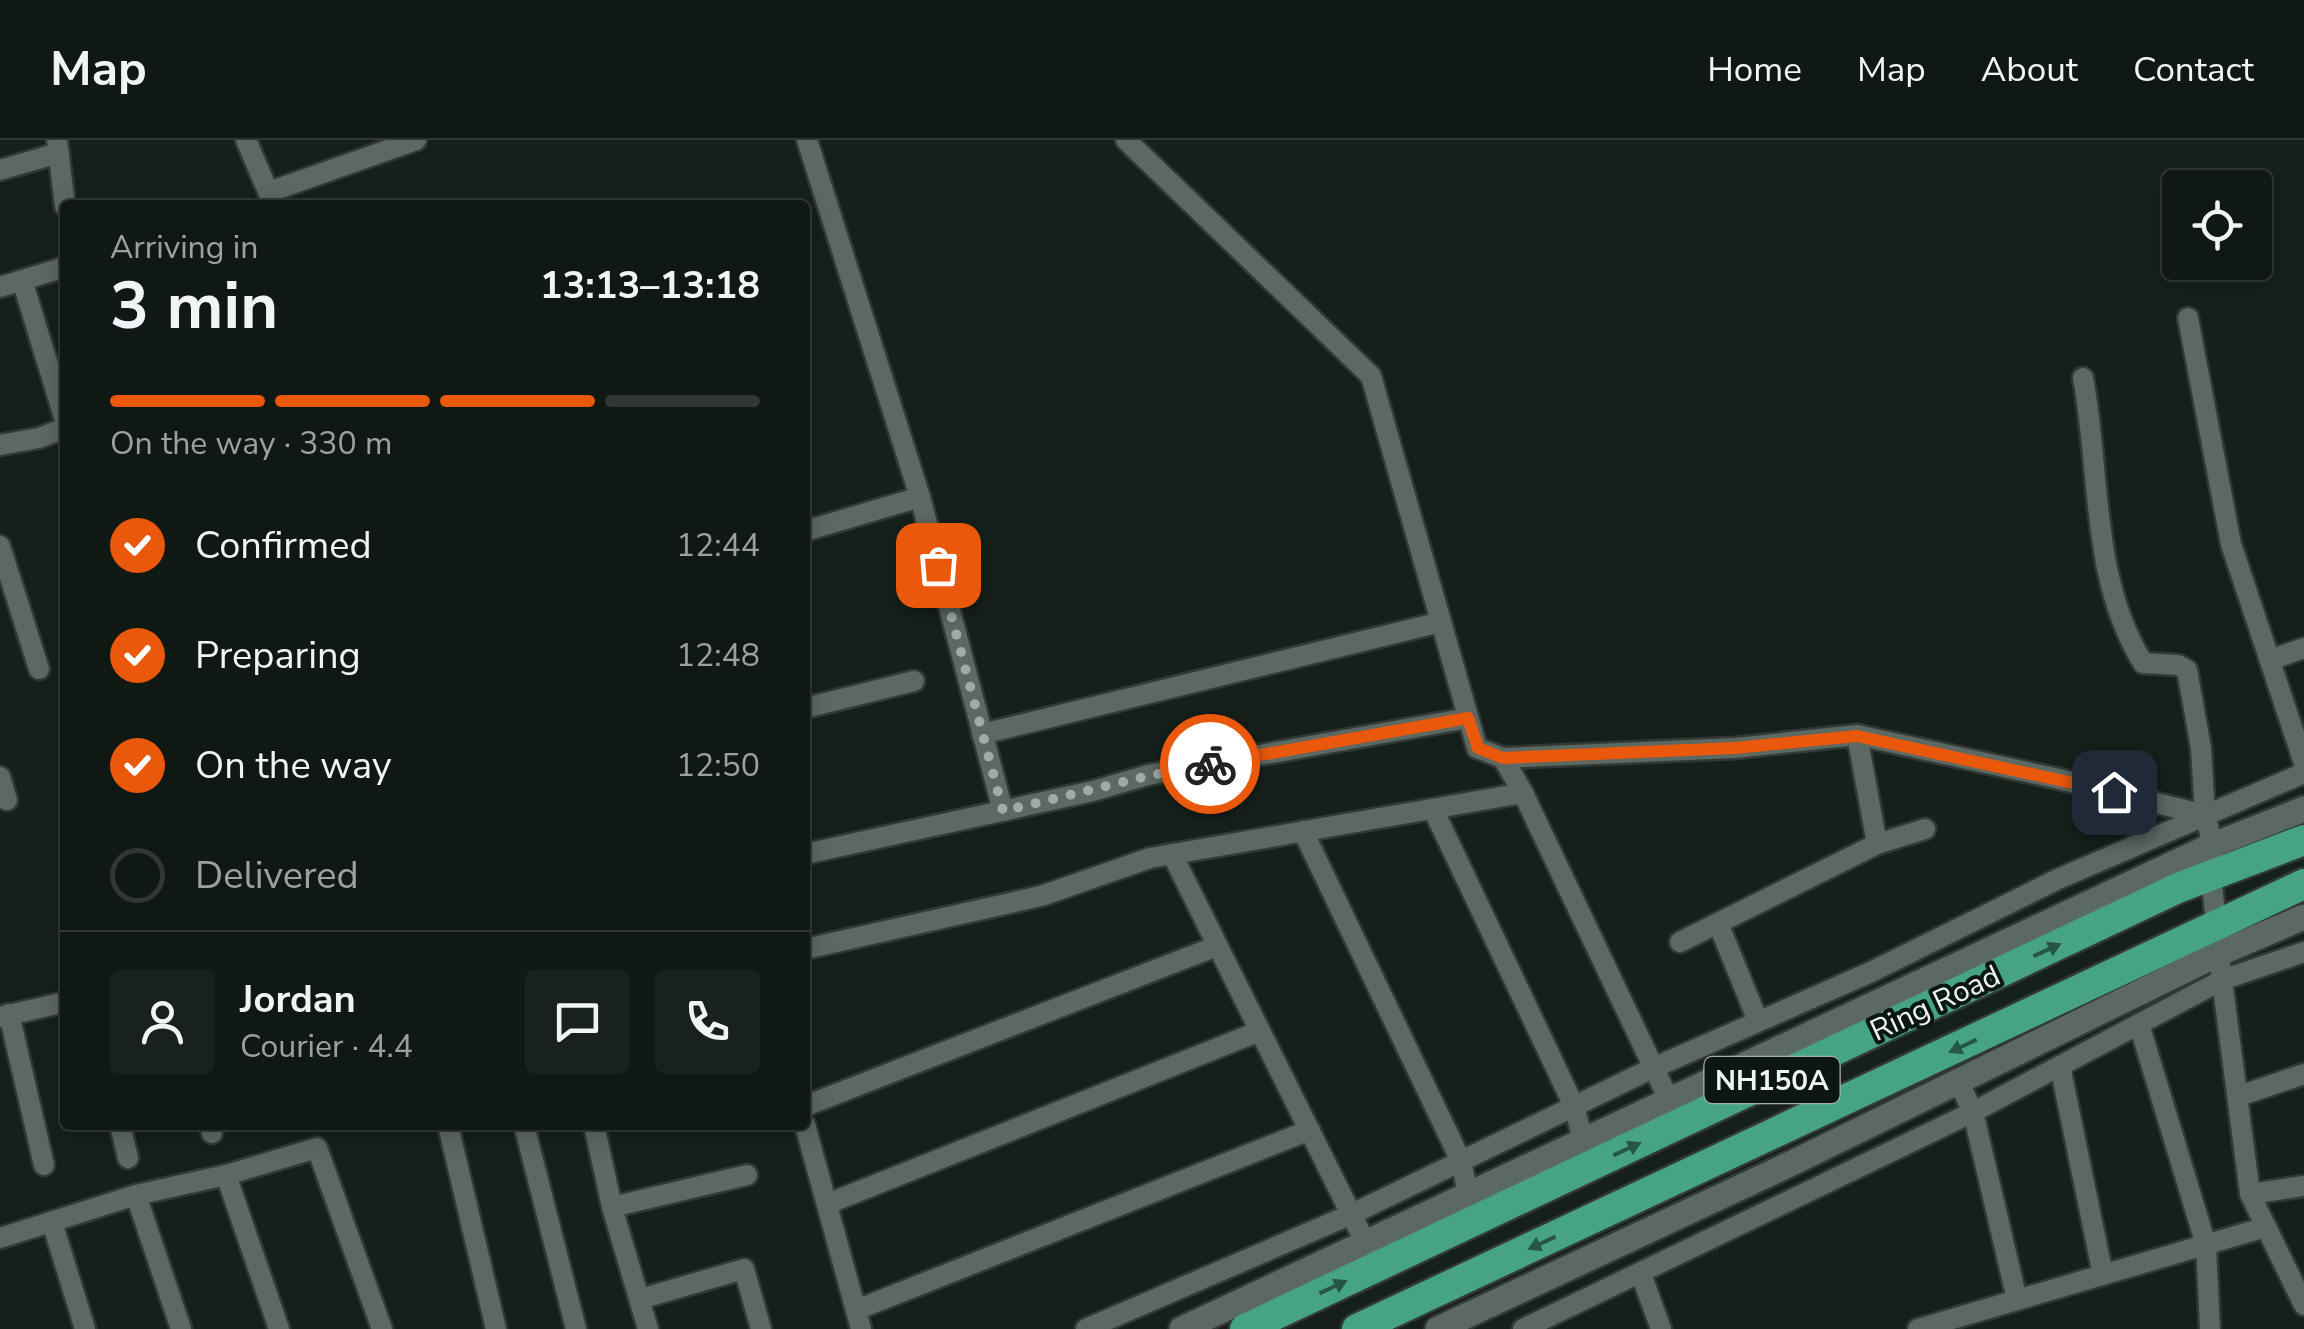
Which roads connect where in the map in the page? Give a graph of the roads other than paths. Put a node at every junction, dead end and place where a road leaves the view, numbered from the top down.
1 (246, 140) edge
2 (416, 140) edge
3 (807, 140) edge
4 (1126, 140) edge
5 (58, 147) edge
6 (0, 170) edge
7 (271, 198) edge
8 (64, 200) edge
9 (60, 269) edge
10 (22, 280) junction
11 (0, 286) edge
12 (2188, 318) dead end
13 (55, 350) edge
14 (2083, 378) dead end
15 (60, 385) edge
16 (60, 430) edge
17 (0, 445) edge
18 (920, 497) junction
19 (810, 530) edge
20 (0, 546) edge
21 (1440, 622) junction
22 (2304, 648) edge
23 (2270, 660) junction
24 (39, 669) dead end
25 (914, 681) dead end
26 (810, 707) edge
27 (1468, 718) junction
28 (982, 734) junction
29 (1857, 736) junction
30 (1538, 757) junction
31 (1503, 758) junction
32 (2304, 763) edge
33 (2304, 773) edge
34 (0, 777) edge
35 (1524, 793) junction
36 (7, 800) dead end
37 (1433, 809) junction
38 (2304, 809) edge
39 (1003, 811) junction
40 (2205, 816) junction
41 (1925, 829) dead end
42 (1303, 831) junction
43 (2304, 840) edge
44 (1877, 844) junction
45 (810, 853) edge
46 (1172, 854) junction
47 (2212, 860) junction
48 (2304, 884) edge
49 (2304, 917) edge
50 (1718, 923) junction
51 (2218, 939) junction
52 (1680, 942) dead end
53 (1217, 946) junction
54 (810, 948) edge
55 (2304, 952) edge
56 (2222, 980) junction
57 (60, 1003) edge
58 (4, 1016) edge
59 (1758, 1022) junction
60 (2139, 1024) junction
61 (1260, 1031) junction
62 (2060, 1066) junction
63 (1653, 1068) junction
64 (2304, 1074) edge
65 (1958, 1081) junction
66 (2239, 1096) junction
67 (1669, 1100) junction
68 (810, 1104) edge
69 (1574, 1106) junction
70 (1973, 1112) junction
71 (121, 1130) edge
72 (449, 1130) edge
73 (525, 1130) edge
74 (595, 1130) edge
75 (806, 1130) edge
76 (1310, 1130) junction
77 (1583, 1140) junction
78 (128, 1158) dead end
79 (1461, 1161) junction
80 (44, 1165) dead end
81 (747, 1174) dead end
82 (226, 1175) junction
83 (2304, 1186) edge
84 (1468, 1194) junction
85 (2250, 1194) junction
86 (136, 1196) junction
87 (826, 1204) junction
88 (612, 1207) junction
89 (1352, 1214) junction
90 (52, 1222) junction
91 (2266, 1227) junction
92 (0, 1238) edge
93 (1365, 1242) junction
94 (2206, 1246) junction
95 (1640, 1274) junction
96 (2103, 1275) junction
97 (640, 1299) junction
98 (2017, 1300) junction
99 (2304, 1304) edge
100 (858, 1320) edge
101 (85, 1329) edge
102 (181, 1329) edge
103 (279, 1329) edge
104 (382, 1329) edge
105 (496, 1329) edge
106 (576, 1329) edge
107 (648, 1329) edge
108 (761, 1329) edge
109 (1086, 1329) edge
110 (1182, 1329) edge
111 (1245, 1329) edge
112 (1356, 1329) edge
113 (1438, 1329) edge
114 (1523, 1329) edge
115 (1661, 1329) edge
116 (1918, 1329) edge
117 (2210, 1329) edge

1 - 7 street
2 - 7 street
3 - 18 street
4 - 21 street
5 - 6 street
5 - 8 street
9 - 10 street
10 - 11 street
10 - 13 street
12 - 23 street
13 - 15 street
14 - 40 street
16 - 17 street
18 - 19 street
18 - 28 street
20 - 24 street
21 - 27 street
21 - 28 street
22 - 23 street
23 - 32 street
25 - 26 street
27 - 31 street
27 - 39 street
28 - 39 street
29 - 30 street
29 - 40 street
29 - 44 street
30 - 31 street
30 - 35 street
31 - 35 street
33 - 40 street
34 - 36 street
35 - 37 street
35 - 63 street
37 - 42 street
37 - 69 street
38 - 47 street
39 - 45 street
40 - 47 street
40 - 59 street
41 - 44 street
42 - 46 street
42 - 79 street
43 - 47 highway, Ring Road / NH150A
44 - 50 street
46 - 53 street
46 - 54 street
47 - 51 street
47 - 67 street
111 -> 47 highway, Ring Road / NH150A
48 - 51 highway, Ring Road / NH150A
49 - 51 street
50 - 52 street
50 - 59 street
51 - 56 street
51 - 65 street
51 -> 112 highway, Ring Road / NH150A
53 - 61 street
53 - 68 street
55 - 56 street
56 - 60 street
56 - 66 street
57 - 58 street
58 - 80 street
59 - 63 street
60 - 62 street
60 - 94 street
61 - 76 street
61 - 87 street
62 - 70 street
62 - 96 street
63 - 67 street
63 - 69 street
64 - 66 street
65 - 70 street
65 - 113 street
66 - 85 street
67 - 77 street
69 - 77 street
69 - 79 street
70 - 95 street
70 - 98 street
71 - 78 street
72 - 105 street
73 - 106 street
74 - 88 street
75 - 87 street
76 - 89 street
76 - 100 street
77 - 84 street
79 - 84 street
79 - 89 street
81 - 88 street
82 - 86 street
82 - 103 street
82 - 104 street
83 - 85 street
84 - 93 street
85 - 91 street
86 - 90 street
86 - 102 street
87 - 100 street
88 - 97 street
89 - 93 street
89 - 109 street
90 - 92 street
90 - 101 street
91 - 94 street
91 - 99 street
93 - 110 street
94 - 96 street
94 - 117 street
95 - 114 street
95 - 115 street
96 - 98 street
97 - 107 street
97 - 108 street
98 - 116 street

